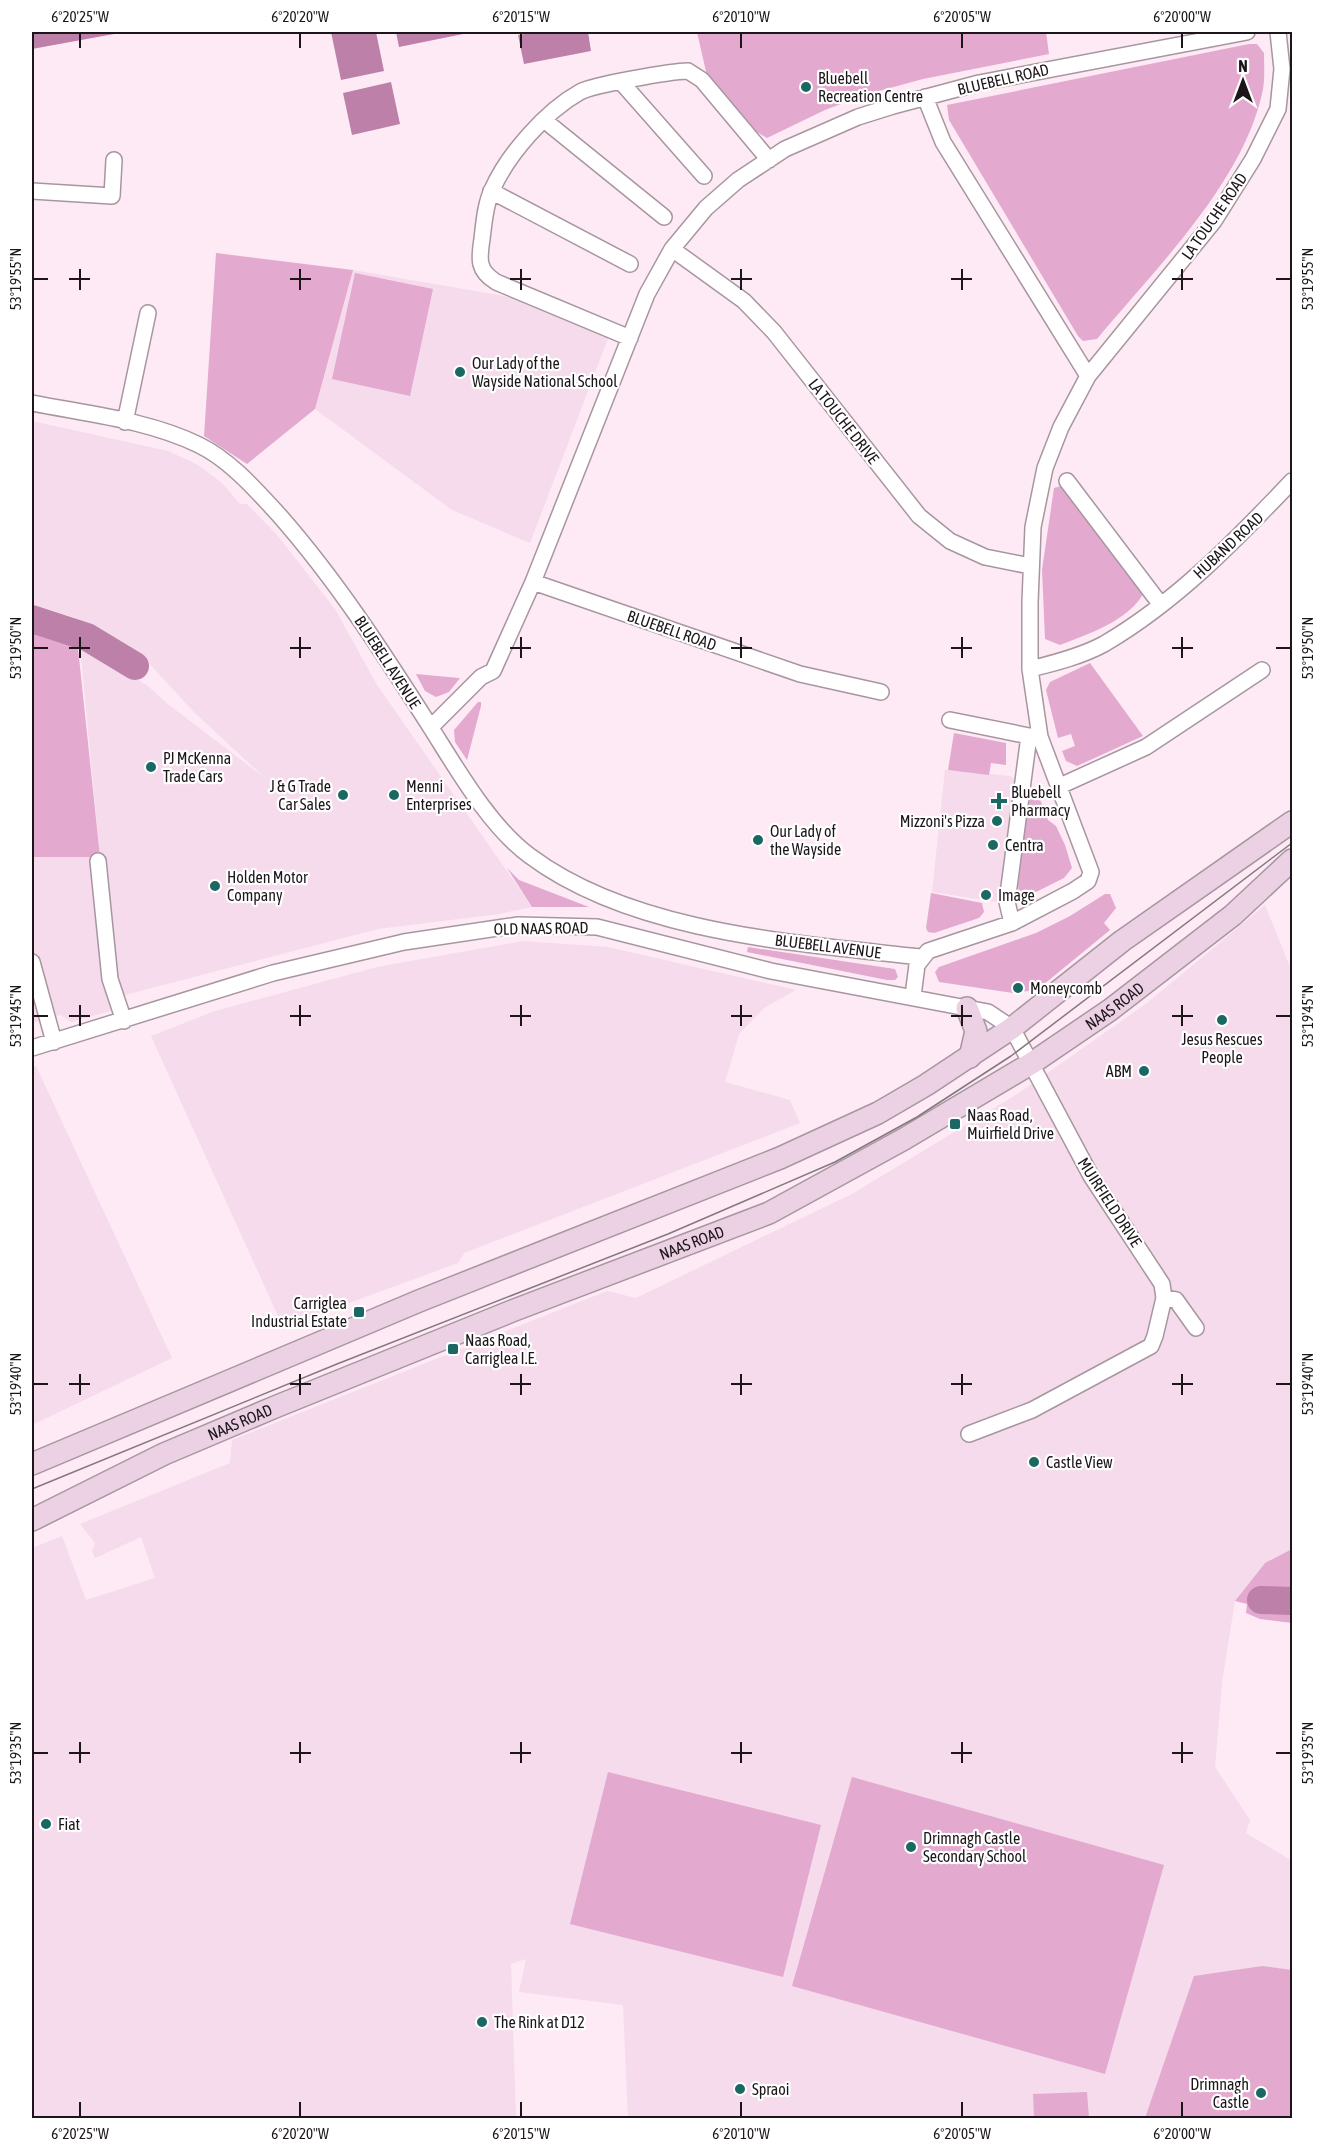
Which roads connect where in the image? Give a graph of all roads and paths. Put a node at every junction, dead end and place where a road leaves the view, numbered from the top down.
1 (1247, 32) edge
2 (1278, 32) edge
3 (622, 83) junction
4 (924, 97) junction
5 (543, 120) junction
6 (114, 160) dead end
7 (769, 160) junction
8 (704, 176) dead end
9 (491, 190) junction
10 (32, 191) edge
11 (664, 217) dead end
12 (672, 249) junction
13 (630, 264) dead end
14 (148, 313) dead end
15 (630, 338) junction
16 (1088, 376) junction
17 (32, 403) edge
18 (125, 422) junction
19 (1067, 481) dead end
20 (1293, 482) edge
21 (1030, 566) junction
22 (533, 582) junction
23 (1161, 605) junction
24 (1030, 669) junction
25 (1262, 670) dead end
26 (881, 693) dead end
27 (950, 720) dead end
28 (431, 727) junction
29 (1034, 736) junction
30 (1060, 786) junction
31 (1293, 822) edge
32 (1293, 860) edge
33 (98, 861) dead end
34 (1088, 881) joint
35 (1012, 923) junction
36 (736, 933) junction
37 (920, 957) junction
38 (729, 960) junction
39 (32, 962) edge
40 (913, 996) junction
41 (967, 1008) junction
42 (124, 1021) junction
43 (1012, 1028) junction
44 (54, 1042) junction
45 (32, 1048) edge
46 (970, 1057) junction
47 (1032, 1063) junction
48 (1164, 1298) junction
49 (1196, 1328) dead end
50 (969, 1434) dead end
51 (32, 1464) edge
52 (32, 1520) edge

1 - 4 street, BLUEBELL ROAD
2 - 16 street, LA TOUCHE ROAD
3 - 5 street
3 - 7 street
3 - 8 street
4 - 7 street, BLUEBELL ROAD
4 - 16 street
5 - 9 street
5 - 11 street
6 - 10 street
7 - 12 street, BLUEBELL ROAD
9 - 13 street
9 - 15 street
12 - 15 street, BLUEBELL ROAD
12 - 21 street, LA TOUCHE DRIVE
14 - 18 street
15 - 22 street, BLUEBELL ROAD
16 - 21 street, LA TOUCHE ROAD
17 - 18 street, BLUEBELL AVENUE
18 - 28 street, BLUEBELL AVENUE
19 - 23 street
20 - 23 street, HUBAND ROAD
21 - 24 street, LA TOUCHE ROAD
22 - 26 street, BLUEBELL ROAD
22 - 28 street, BLUEBELL ROAD
23 - 24 street, HUBAND ROAD
24 - 29 street, LA TOUCHE ROAD
25 - 30 street
27 - 29 street
28 - 36 street, BLUEBELL AVENUE
29 - 30 street, LA TOUCHE ROAD
29 - 35 street, LA TOUCHE ROAD
30 - 34 street, LA TOUCHE ROAD
31 - 43 main road
32 - 47 main road, NAAS ROAD
33 - 42 street
34 - 35 street, BLUEBELL AVENUE
35 - 37 street, BLUEBELL AVENUE
36 - 37 street, BLUEBELL AVENUE
36 - 38 street
37 - 40 street
38 - 40 street, OLD NAAS ROAD
38 - 42 street, OLD NAAS ROAD
39 - 44 street
40 - 41 street, OLD NAAS ROAD
41 - 43 street, OLD NAAS ROAD
41 - 46 main road
42 - 44 street, OLD NAAS ROAD
43 - 46 main road
43 - 47 street, OLD NAAS ROAD
44 - 45 street, OLD NAAS ROAD
46 - 51 main road
47 - 48 street, MUIRFIELD DRIVE
47 - 52 main road, NAAS ROAD
48 - 49 street
48 - 50 street

